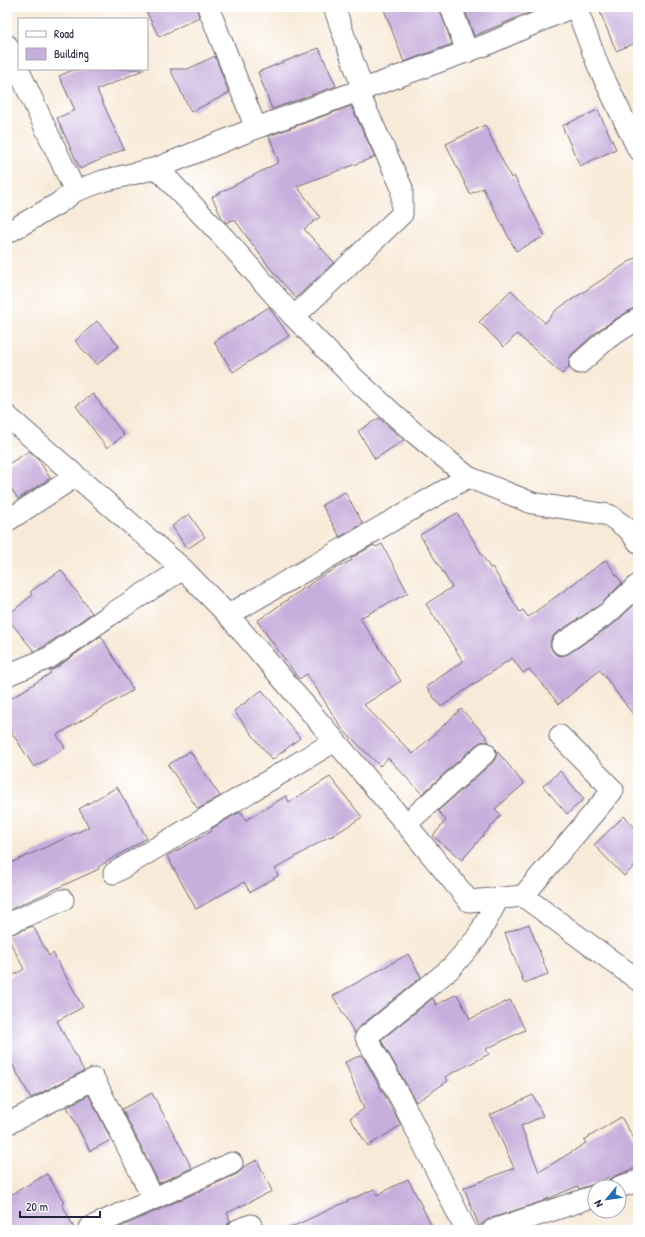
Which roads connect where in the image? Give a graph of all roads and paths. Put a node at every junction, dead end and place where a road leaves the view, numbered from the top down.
1 (208, 7) edge
2 (334, 7) edge
3 (451, 7) edge
4 (572, 7) edge
5 (576, 7) edge
6 (7, 45) edge
7 (466, 52) junction
8 (18, 69) edge
9 (19, 70) edge
10 (361, 91) junction
11 (256, 128) junction
12 (638, 149) edge
13 (157, 168) junction
14 (75, 191) junction
15 (7, 233) edge
16 (294, 317) junction
17 (638, 319) edge
18 (580, 363) dead end
19 (7, 416) edge
20 (76, 476) junction
21 (468, 478) junction
22 (7, 521) edge
23 (638, 542) edge
24 (183, 569) junction
25 (638, 585) edge
26 (228, 615) junction
27 (562, 644) dead end
28 (7, 675) edge
29 (560, 736) dead end
30 (335, 741) junction
31 (485, 753) dead end
32 (406, 824) junction
33 (114, 873) dead end
34 (523, 896) junction
35 (498, 899) junction
36 (63, 900) dead end
37 (7, 924) edge
38 (638, 980) edge
39 (7, 1124) edge
40 (232, 1163) dead end
41 (638, 1181) edge
42 (627, 1184) edge
43 (153, 1198) junction
44 (587, 1199) edge
45 (90, 1230) edge
46 (466, 1230) edge
47 (494, 1230) edge

1 - 11 street
2 - 10 street
3 - 7 street
4 - 7 street
5 - 12 street
6 - 8 street
7 - 10 street
9 - 14 street
10 - 11 street
10 - 16 street
11 - 13 street
13 - 14 street
13 - 16 street
14 - 15 street
16 - 21 street
17 - 18 street
19 - 20 street
20 - 22 street
20 - 24 street
21 - 23 street
21 - 26 street
24 - 26 street
24 - 28 street
25 - 27 street
26 - 30 street
29 - 34 street
30 - 32 street
30 - 33 street
31 - 32 street
32 - 35 street
34 - 35 street
34 - 38 street
35 - 46 street
36 - 37 street
39 - 43 street
40 - 43 street
41 - 42 street
43 - 45 street
44 - 47 street

